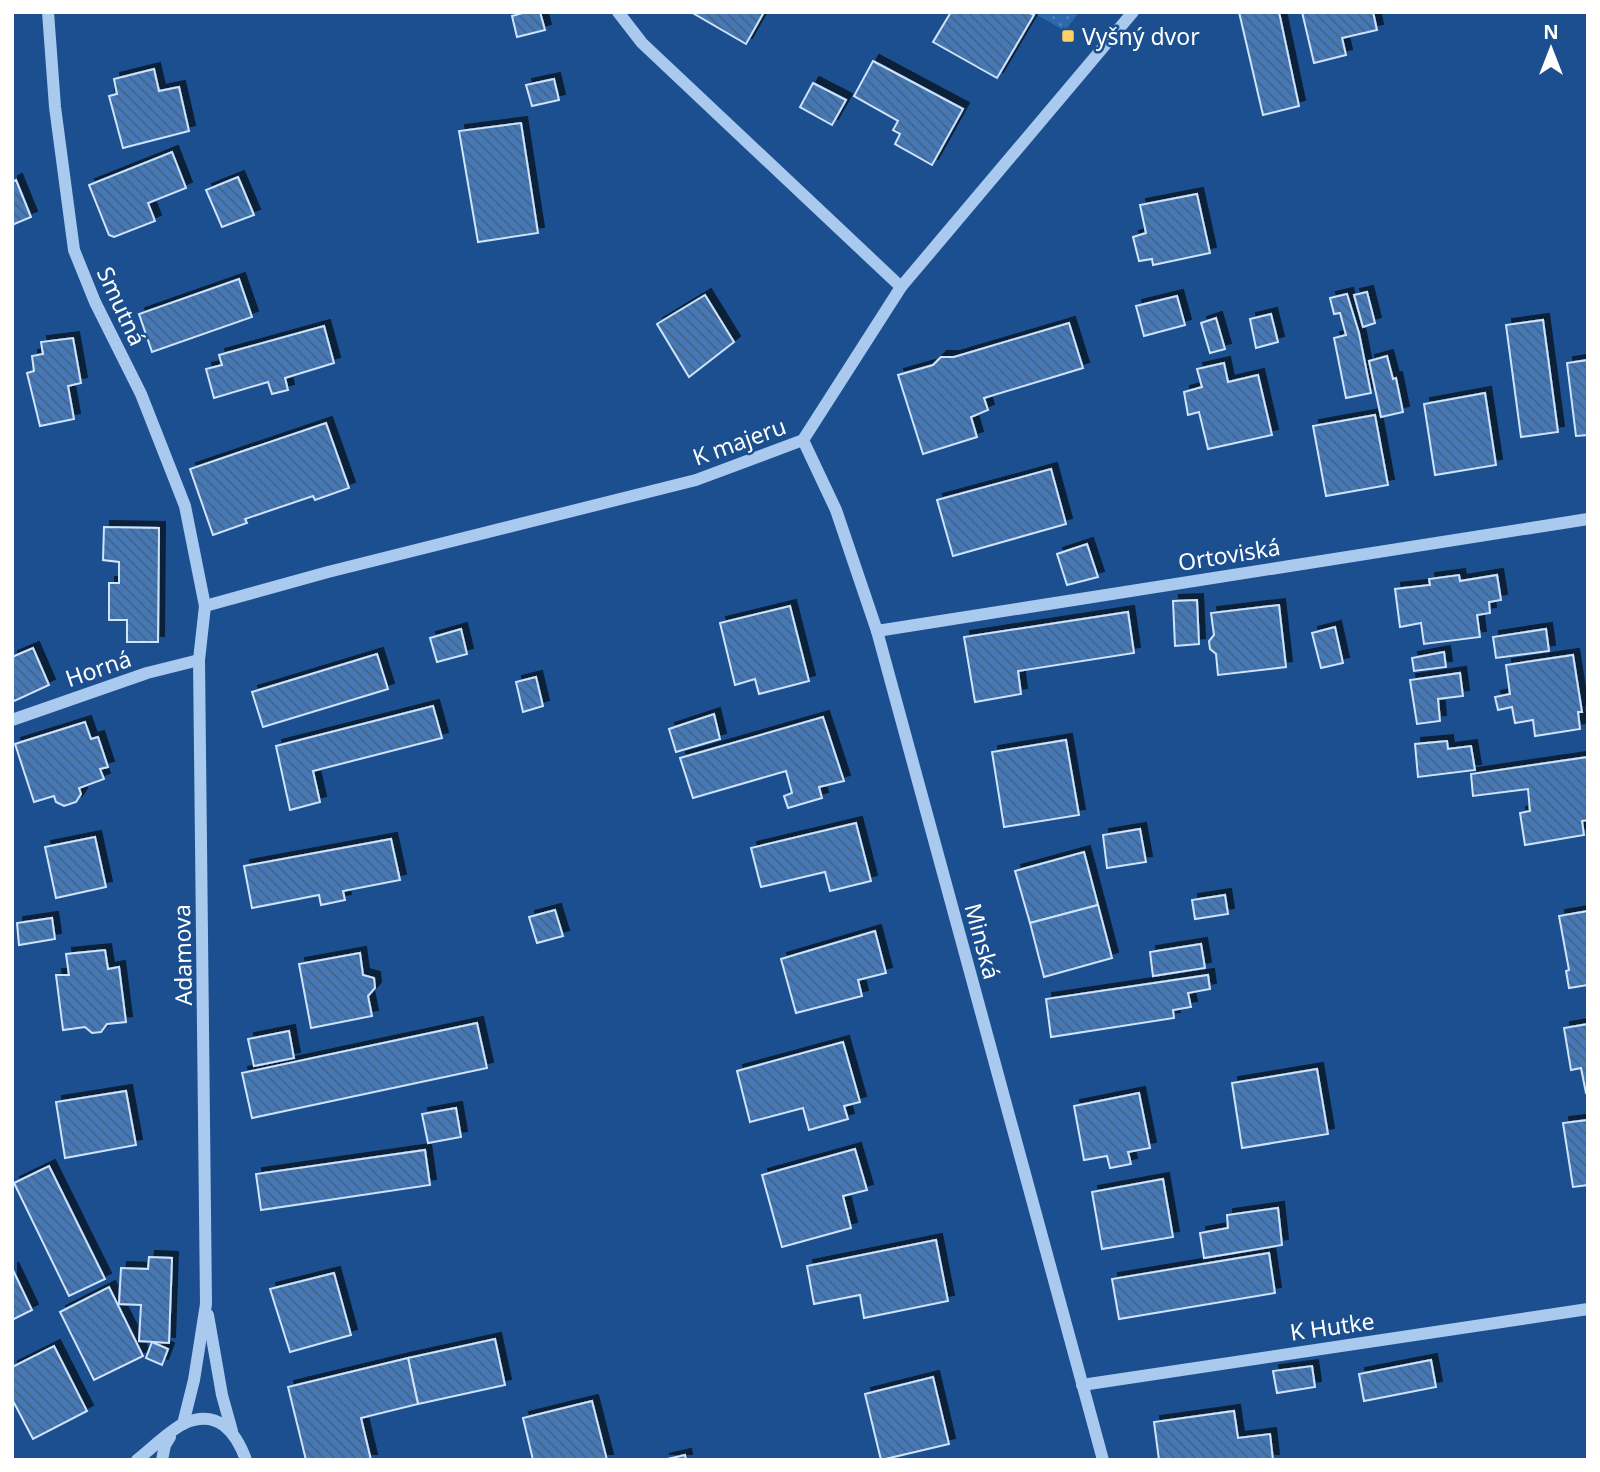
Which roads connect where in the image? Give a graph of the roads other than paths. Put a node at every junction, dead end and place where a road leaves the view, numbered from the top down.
1 (48, 12) edge
2 (618, 12) edge
3 (1133, 12) edge
4 (901, 287) junction
5 (803, 440) junction
6 (1588, 519) edge
7 (205, 606) junction
8 (877, 631) junction
9 (199, 660) junction
10 (12, 720) edge
11 (206, 1304) junction
12 (1588, 1309) edge
13 (1082, 1385) junction
14 (183, 1424) junction
15 (232, 1431) junction
16 (172, 1433) junction
17 (245, 1458) edge
18 (137, 1460) edge
19 (162, 1460) edge
20 (1103, 1460) edge

1 - 7 street, Smutná
2 - 4 street
3 - 4 street, K majeru
4 - 5 street, K majeru
5 - 7 street, K majeru
5 - 8 street, Minská
6 - 8 street, Ortoviská
7 - 9 street, Adamova
8 - 13 street, Minská
9 - 10 street, Horná
9 - 11 street, Adamova
11 - 14 street
11 - 15 street
12 - 13 street, K Hutke
13 - 20 street, Minská
14 - 15 street
14 - 16 street
15 - 17 street
16 - 18 street
16 - 19 street

